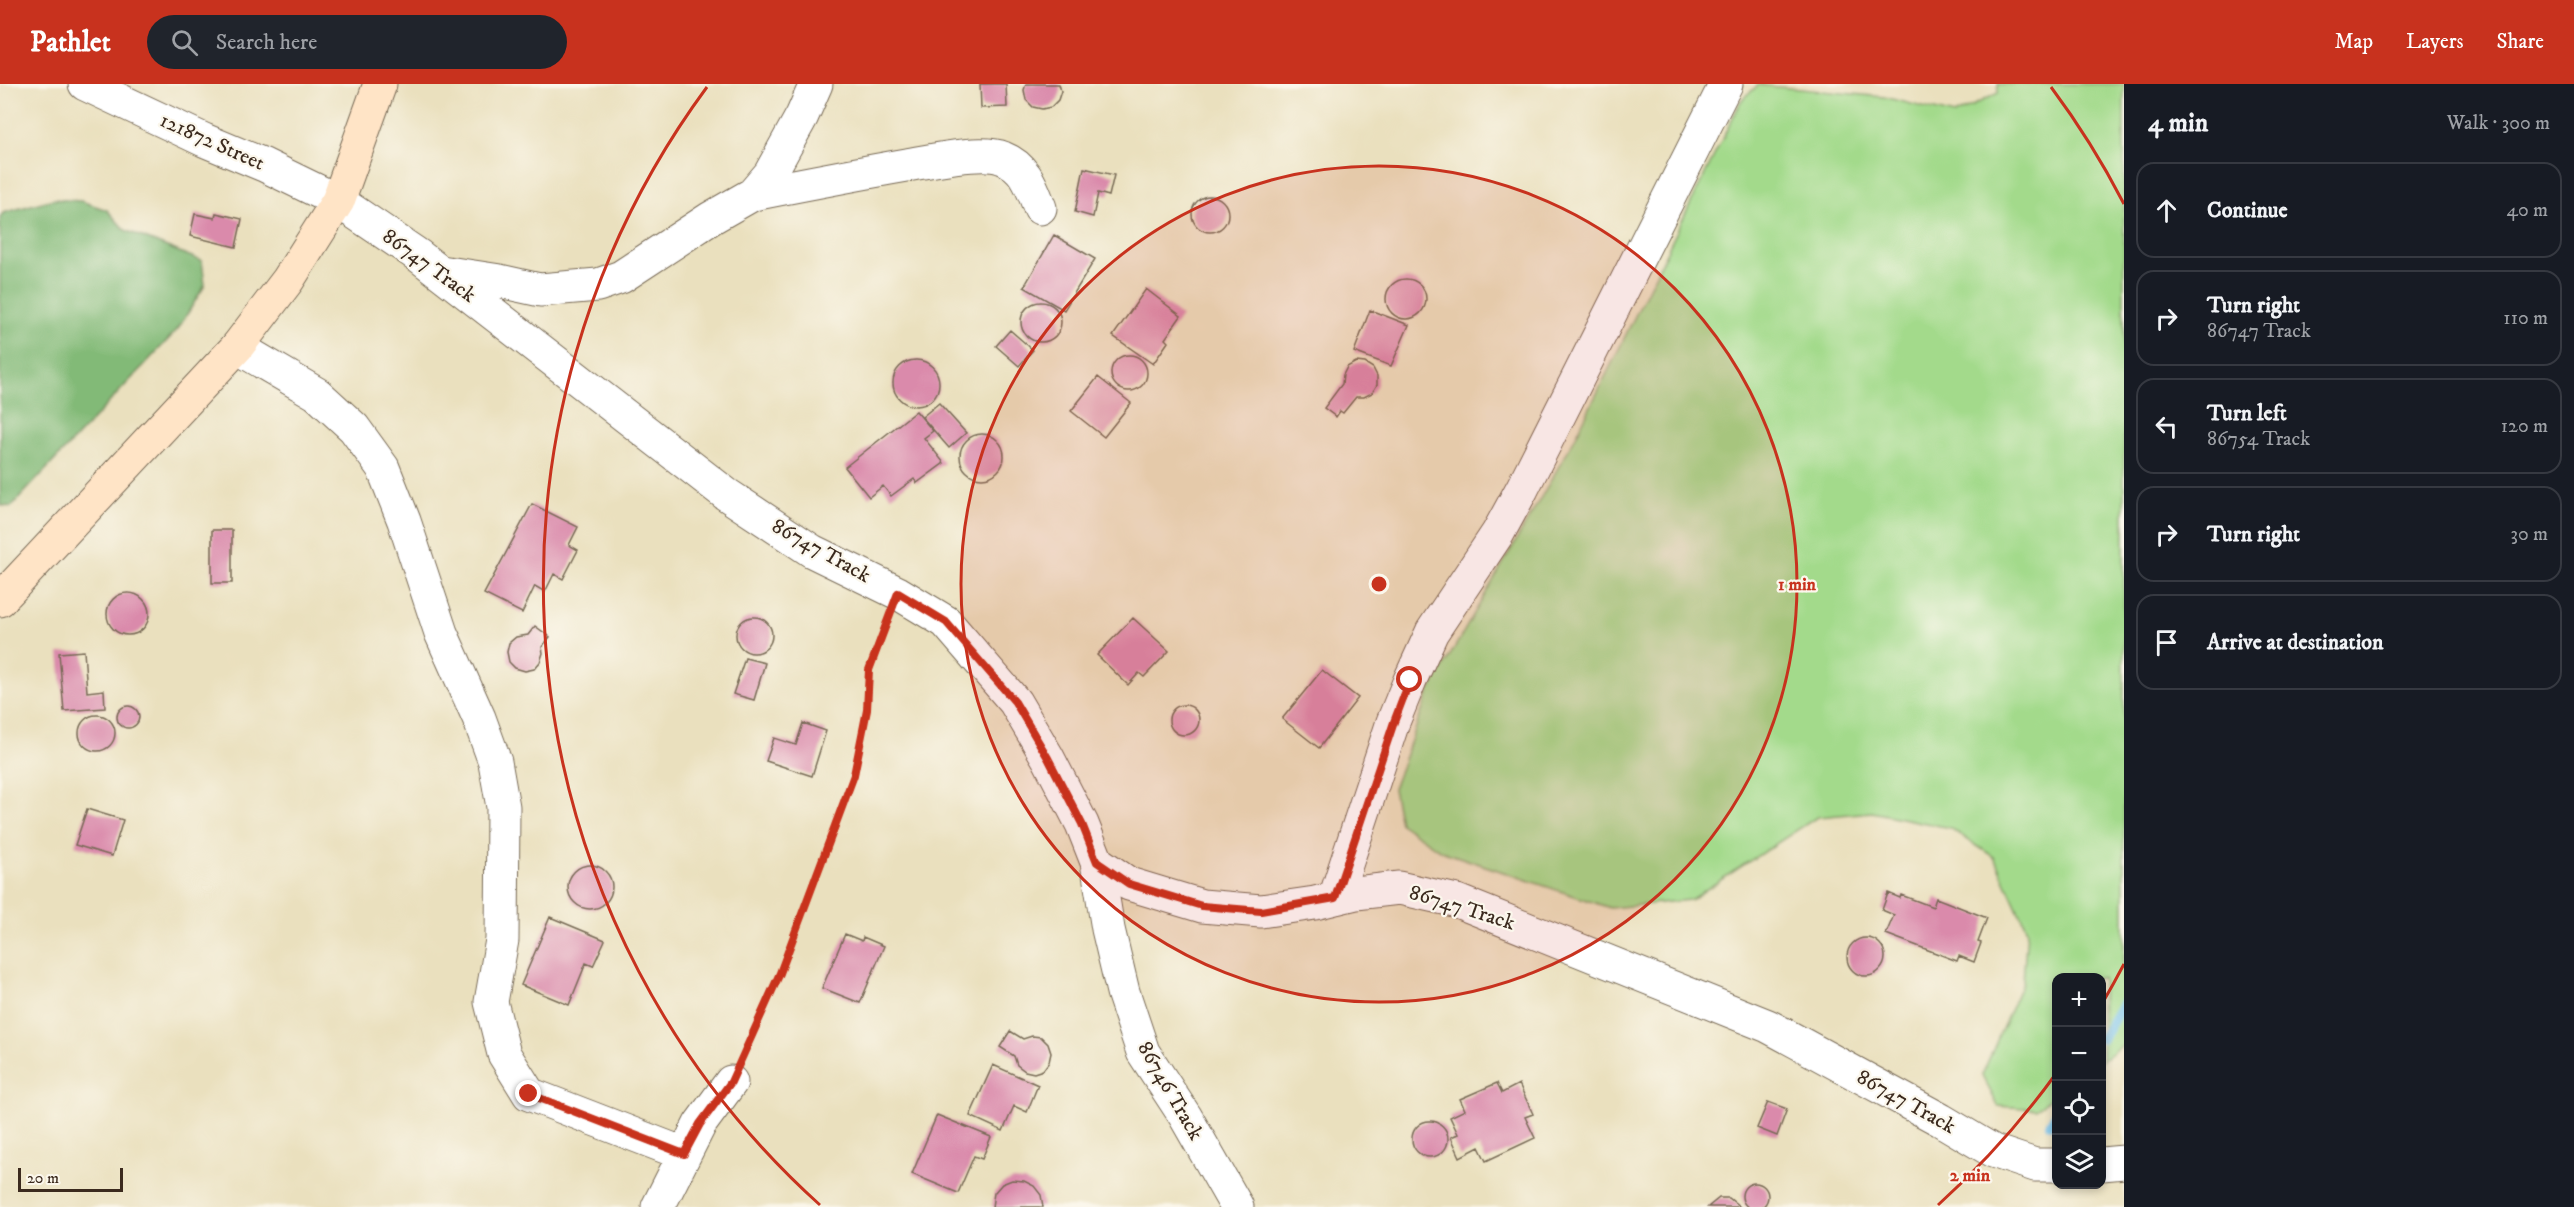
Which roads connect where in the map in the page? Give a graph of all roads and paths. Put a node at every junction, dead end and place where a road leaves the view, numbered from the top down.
1 (85, 84) edge
2 (380, 84) edge
3 (816, 84) edge
4 (1726, 84) edge
5 (753, 194) junction
6 (338, 201) junction
7 (1040, 208) dead end
8 (439, 272) junction
9 (237, 347) junction
10 (898, 593) junction
11 (0, 600) edge
12 (1097, 862) junction
13 (1335, 898) junction
14 (731, 1082) joint
15 (684, 1154) junction
16 (2124, 1162) edge
17 (2106, 1164) edge
18 (2052, 1165) edge
19 (658, 1207) edge
20 (1237, 1207) edge

1 - 6 street, 121872 Street
2 - 6 street
3 - 5 street
4 - 13 street
5 - 7 street
5 - 8 street
6 - 8 street, 86747 Track
6 - 9 street
8 - 10 street, 86747 Track
9 - 11 street
9 - 15 street
10 - 12 street, 86747 Track
10 - 14 path
12 - 13 street, 86747 Track
12 - 20 street, 86746 Track
13 - 18 street, 86747 Track
14 - 15 street
15 - 19 street
16 - 17 street

